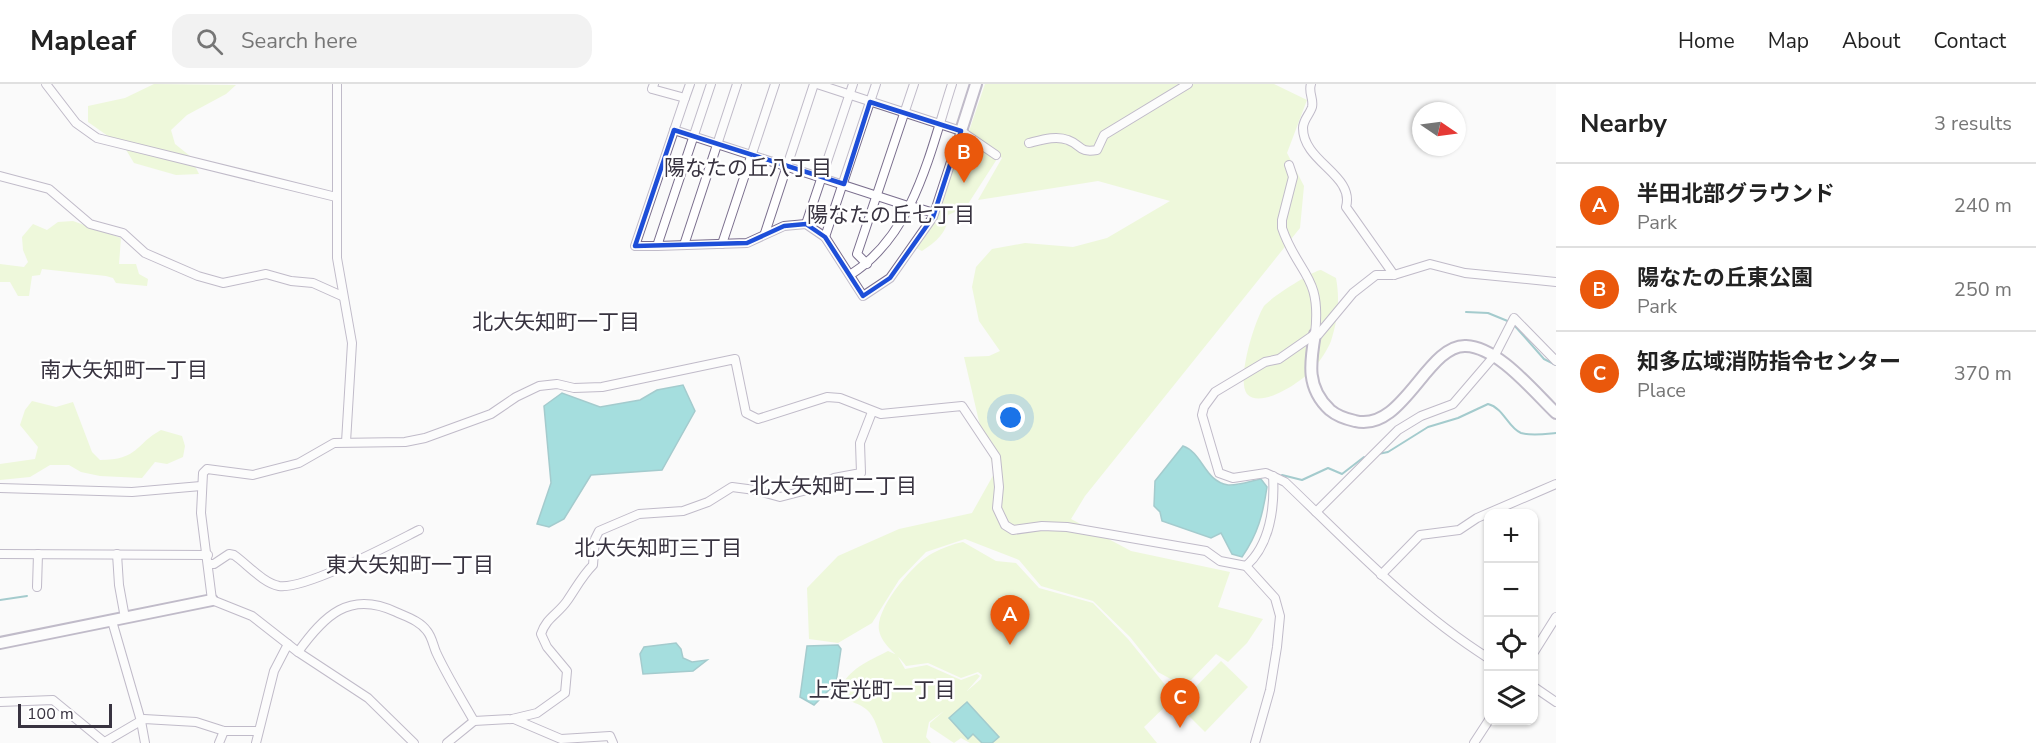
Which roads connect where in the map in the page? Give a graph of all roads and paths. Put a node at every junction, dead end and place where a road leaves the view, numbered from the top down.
1 (46, 84) edge
2 (337, 84) edge
3 (654, 84) edge
4 (690, 84) edge
5 (711, 84) edge
6 (737, 84) edge
7 (776, 84) edge
8 (815, 84) edge
9 (853, 84) edge
10 (876, 84) edge
11 (914, 84) edge
12 (952, 84) edge
13 (976, 84) edge
14 (1188, 84) edge
15 (1311, 84) edge
16 (849, 95) junction
17 (685, 98) junction
18 (870, 102) junction
19 (904, 113) junction
20 (939, 123) junction
21 (674, 130) junction
22 (961, 131) junction
23 (694, 135) junction
24 (716, 142) junction
25 (1029, 143) dead end
26 (751, 154) junction
27 (996, 156) dead end
28 (786, 165) junction
29 (1289, 165) dead end
30 (0, 176) edge
31 (822, 176) junction
32 (844, 184) junction
33 (877, 195) junction
34 (336, 197) junction
35 (911, 207) junction
36 (934, 213) junction
37 (806, 224) junction
38 (765, 233) junction
39 (825, 237) junction
40 (722, 244) junction
41 (684, 245) junction
42 (657, 246) junction
43 (867, 264) junction
44 (850, 275) junction
45 (1394, 275) junction
46 (1556, 282) edge
47 (342, 296) junction
48 (1315, 334) junction
49 (1495, 355) junction
50 (1556, 361) edge
51 (872, 412) junction
52 (1556, 413) edge
53 (346, 442) junction
54 (1273, 476) junction
55 (1556, 484) edge
56 (201, 486) junction
57 (0, 488) edge
58 (1316, 512) junction
59 (419, 530) dead end
60 (0, 554) edge
61 (38, 554) junction
62 (117, 554) junction
63 (208, 555) junction
64 (208, 564) junction
65 (1246, 566) junction
66 (1381, 575) junction
67 (37, 587) dead end
68 (212, 600) junction
69 (1556, 617) edge
70 (125, 618) junction
71 (112, 621) junction
72 (0, 643) edge
73 (288, 644) junction
74 (1538, 644) edge
75 (298, 652) junction
76 (1484, 656) edge
77 (1538, 690) edge
78 (0, 702) edge
79 (1556, 702) edge
80 (512, 719) junction
81 (141, 721) junction
82 (474, 721) junction
83 (1486, 725) edge
84 (224, 731) junction
85 (257, 731) junction
86 (103, 742) edge
87 (145, 743) edge
88 (219, 743) edge
89 (256, 743) edge
90 (414, 743) edge
91 (447, 743) edge
92 (613, 743) edge
93 (1255, 743) edge
94 (1474, 743) edge

1 - 34 street
2 - 34 street
3 - 17 street
4 - 17 street
5 - 23 street
6 - 24 street
7 - 26 street
8 - 16 street
8 - 28 street
9 - 16 street
10 - 18 street
11 - 19 street
12 - 20 street
13 - 22 street
14 - 25 street
15 - 45 street
16 - 18 street
16 - 31 street
17 - 21 street
18 - 19 street
18 - 32 street
19 - 20 street
19 - 33 street
20 - 22 street
20 - 35 street
21 - 23 street
21 - 42 street
22 - 27 street
22 - 36 street
23 - 24 street
23 - 42 street
24 - 26 street
24 - 41 street
26 - 28 street
26 - 40 street
28 - 31 street
28 - 38 street
29 - 48 street
30 - 47 street
31 - 32 street
31 - 37 street
32 - 33 street
32 - 39 street
33 - 35 street
33 - 43 street
34 - 47 street
35 - 36 street
35 - 43 street
36 - 44 street
37 - 38 street
37 - 39 street
38 - 40 street
39 - 44 street
40 - 41 street
41 - 42 street
43 - 44 street
45 - 46 street
45 - 48 street
47 - 53 street
48 - 49 street
48 - 54 street
49 - 50 street
49 - 52 street
49 - 58 street
51 - 53 street
51 - 65 street
51 - 80 street
53 - 56 street
54 - 58 street
54 - 65 street
55 - 66 street
56 - 57 street
56 - 63 street
58 - 66 street
59 - 64 street
60 - 61 street
61 - 62 street
61 - 67 street
62 - 63 street
62 - 70 street
63 - 64 street
64 - 68 street
65 - 93 street
66 - 76 street
68 - 70 street
68 - 73 street
69 - 74 street
70 - 71 street
71 - 72 street
71 - 81 street
73 - 75 street
73 - 85 street
75 - 82 street
75 - 90 street
77 - 79 street
78 - 86 street
80 - 82 street
80 - 92 street
81 - 84 street
81 - 86 street
81 - 87 street
82 - 91 street
83 - 94 street
84 - 85 street
84 - 88 street
85 - 89 street

